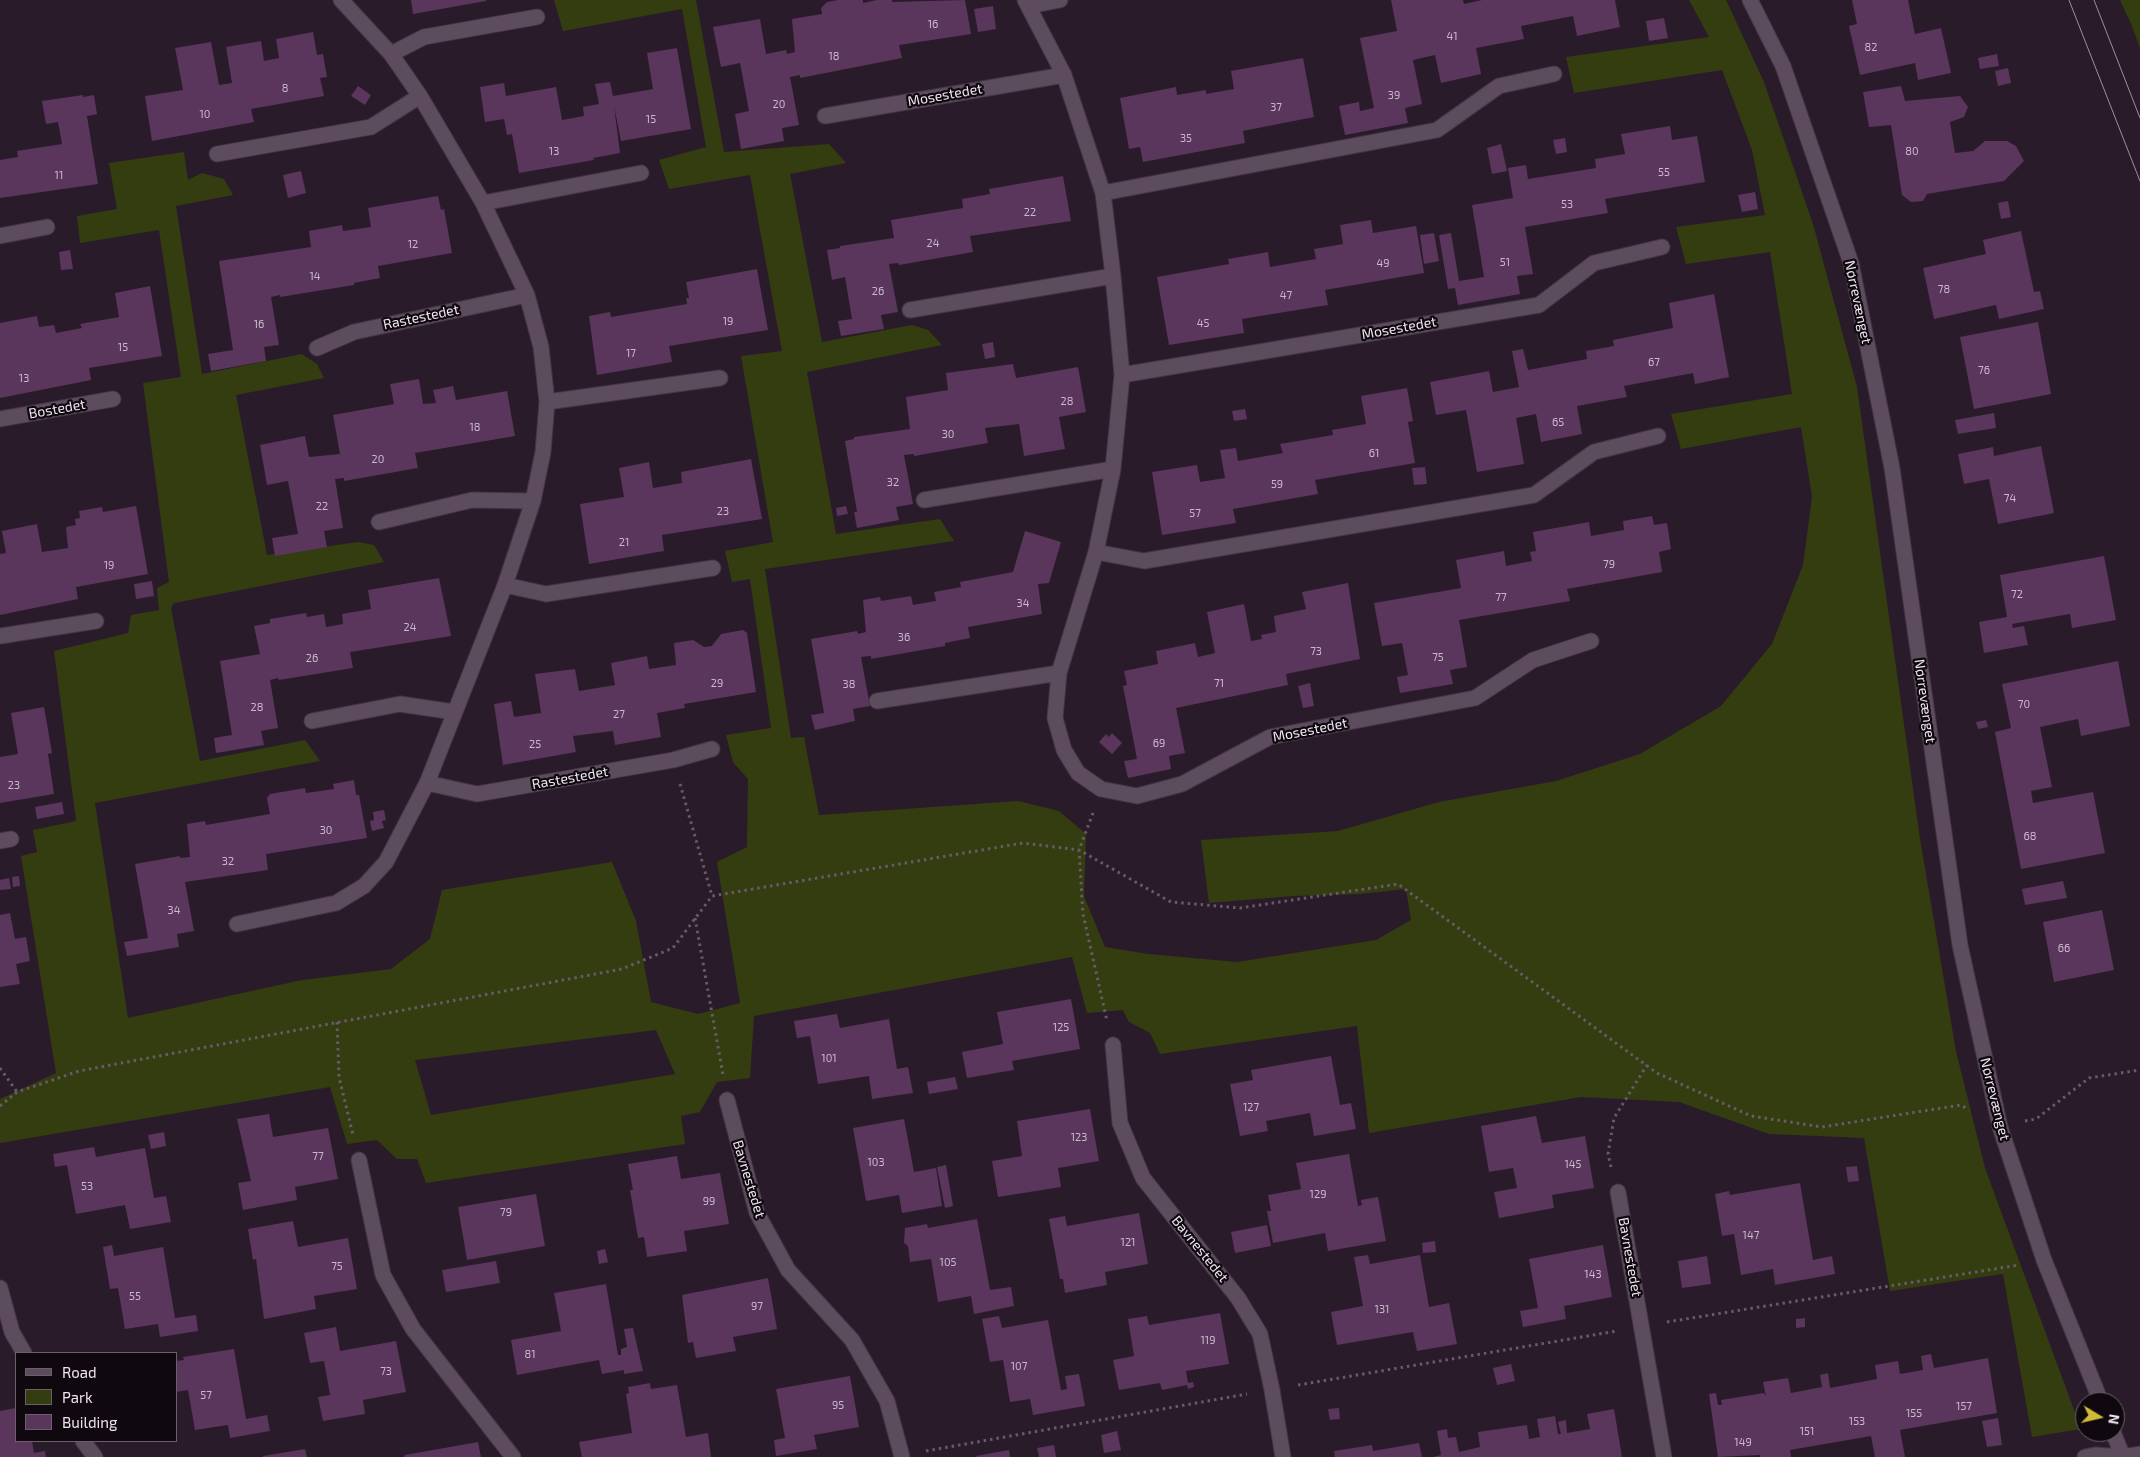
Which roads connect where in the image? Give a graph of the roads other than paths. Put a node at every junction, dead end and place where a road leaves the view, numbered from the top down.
1 (341, 0) edge
2 (1060, 0) edge
3 (1750, 0) edge
4 (1027, 3) edge
5 (537, 17) dead end
6 (391, 54) junction
7 (1554, 74) dead end
8 (1064, 75) junction
9 (420, 96) junction
10 (826, 116) dead end
11 (217, 154) dead end
12 (641, 173) dead end
13 (1102, 193) junction
14 (483, 204) junction
15 (47, 227) dead end
16 (0, 236) edge
17 (1662, 248) dead end
18 (1113, 276) junction
19 (527, 295) junction
20 (910, 310) dead end
21 (317, 348) dead end
22 (1122, 375) junction
23 (720, 378) dead end
24 (113, 398) dead end
25 (547, 402) junction
26 (0, 419) edge
27 (1658, 436) dead end
28 (1113, 469) junction
29 (924, 500) dead end
30 (533, 501) junction
31 (379, 522) dead end
32 (1096, 552) junction
33 (712, 568) dead end
34 (505, 585) junction
35 (96, 621) dead end
36 (0, 636) edge
37 (1590, 641) dead end
38 (1060, 673) junction
39 (877, 701) dead end
40 (454, 712) junction
41 (312, 721) dead end
42 (712, 749) dead end
43 (427, 783) junction
44 (237, 924) dead end
45 (1113, 1045) road end
46 (727, 1100) road end
47 (359, 1160) road end
48 (1618, 1192) road end
49 (0, 1288) edge
50 (23, 1352) edge
51 (2097, 1392) edge
52 (84, 1442) edge
53 (2117, 1442) edge
54 (2140, 1454) edge
55 (902, 1456) edge
56 (95, 1457) edge
57 (513, 1457) edge
58 (1283, 1457) edge
59 (1664, 1457) edge
60 (2085, 1457) edge
61 (2123, 1457) edge

1 - 6 street
2 - 4 street, Mosestedet
3 - 51 street, Nørrevænget
4 - 8 street, Mosestedet
5 - 6 street
6 - 9 street
7 - 13 street
8 - 10 street, Mosestedet
8 - 13 street, Mosestedet
9 - 11 street
9 - 14 street
12 - 14 street
13 - 18 street, Mosestedet
14 - 19 street
15 - 16 street
17 - 22 street, Mosestedet
18 - 20 street
18 - 22 street, Mosestedet
19 - 21 street, Rastestedet
19 - 25 street
22 - 28 street, Mosestedet
23 - 25 street
24 - 26 street, Bostedet
25 - 30 street
27 - 32 street
28 - 29 street
28 - 32 street, Mosestedet
30 - 31 street
30 - 34 street
32 - 38 street, Mosestedet
33 - 34 street
34 - 40 street
35 - 36 street
37 - 38 street, Mosestedet
38 - 39 street
40 - 41 street
40 - 43 street
42 - 43 street, Rastestedet
43 - 44 street
45 - 58 street, Bavnestedet
46 - 55 street, Bavnestedet
47 - 57 street
48 - 59 street, Bavnestedet
49 - 50 street
52 - 56 street
53 - 61 street
54 - 61 street
60 - 61 street

